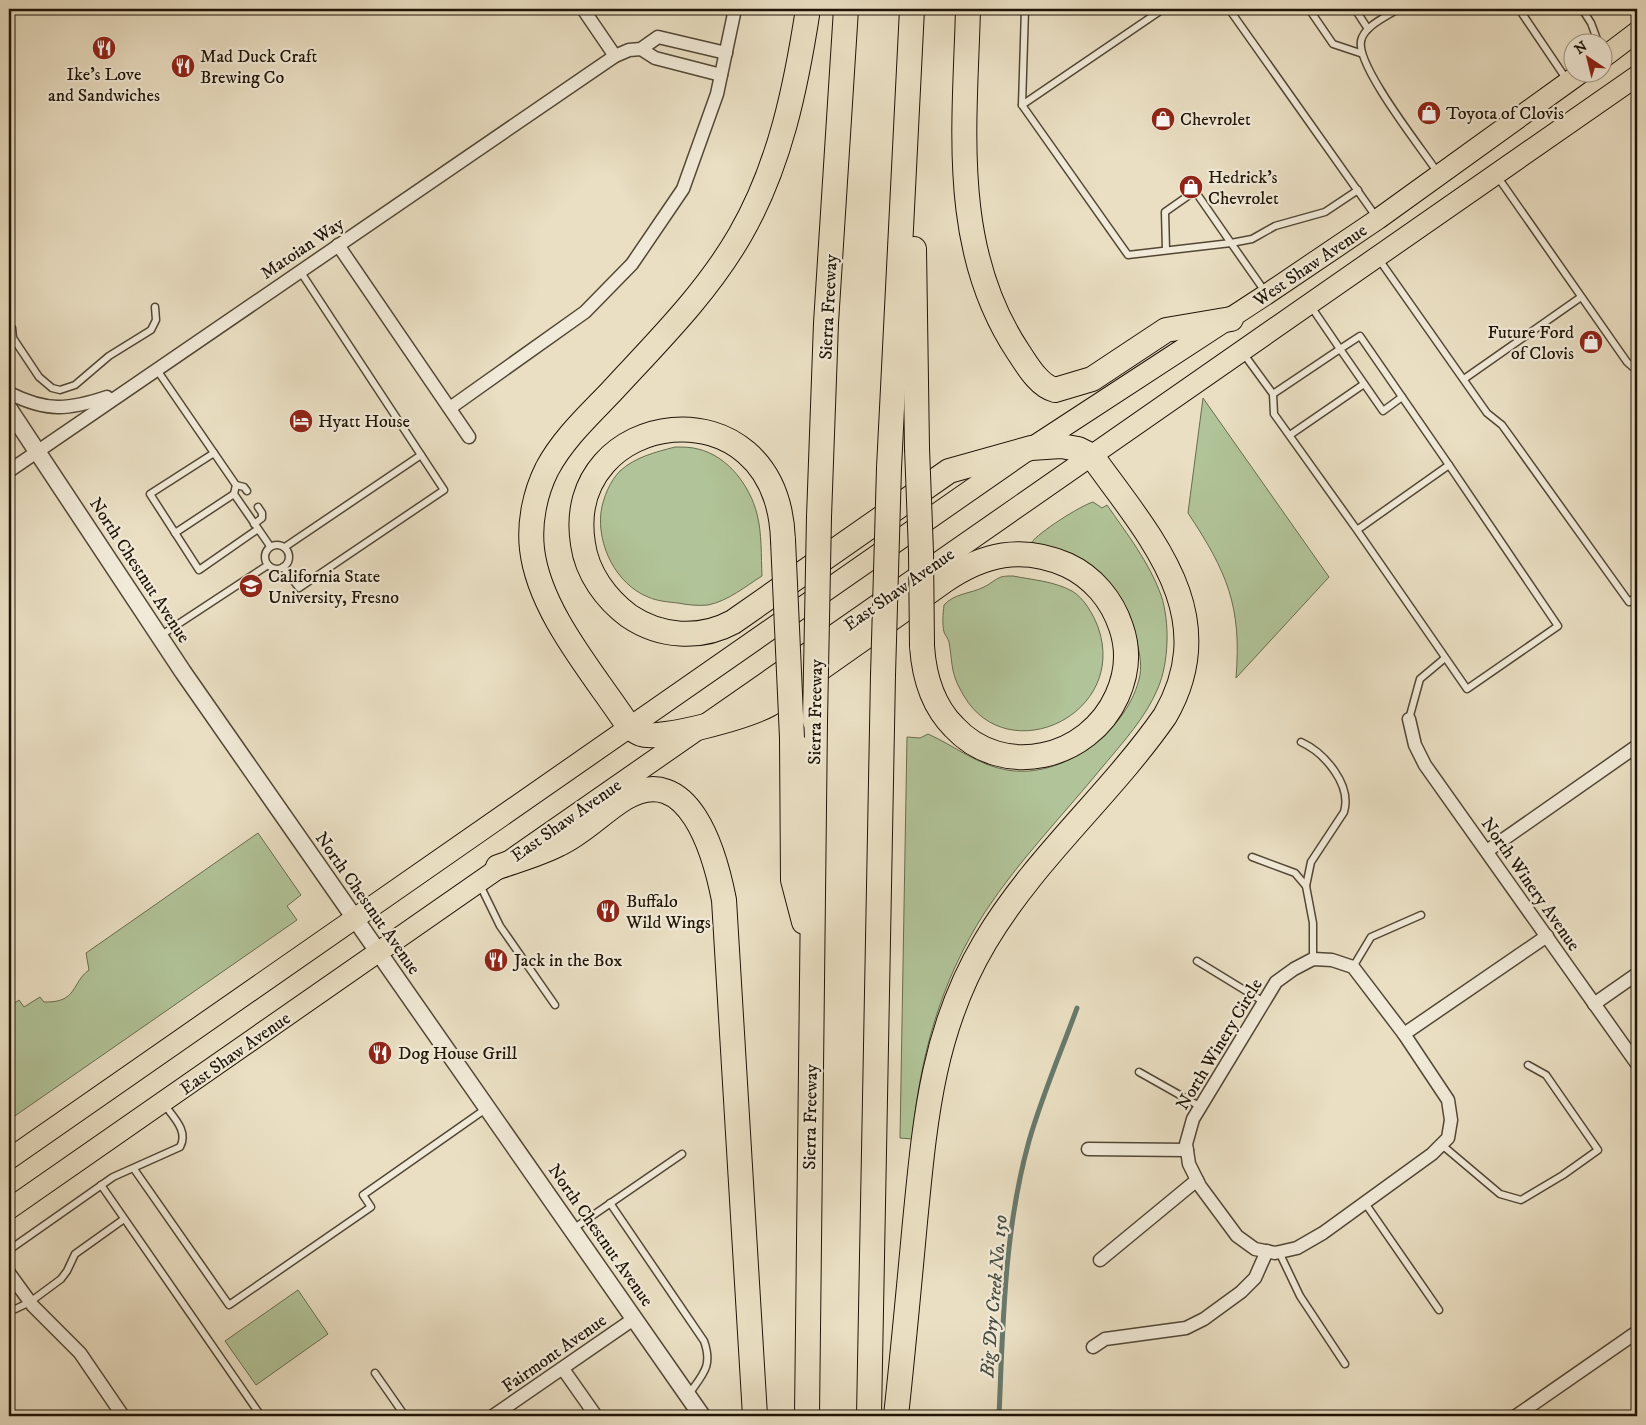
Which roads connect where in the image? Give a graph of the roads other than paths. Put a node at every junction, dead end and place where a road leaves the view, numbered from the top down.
1 (583, 9) edge
2 (735, 9) edge
3 (808, 9) edge
4 (846, 9) edge
5 (968, 9) edge
6 (1025, 9) edge
7 (1163, 9) edge
8 (1229, 9) edge
9 (1309, 9) edge
10 (1355, 9) edge
11 (1398, 9) edge
12 (1519, 9) edge
13 (1582, 9) edge
14 (911, 13) edge
15 (1368, 29) junction
16 (1594, 32) edge
17 (1637, 32) edge
18 (641, 49) junction
19 (1614, 49) edge
20 (726, 53) junction
21 (1360, 53) junction
22 (615, 56) junction
23 (1564, 63) edge
24 (721, 75) junction
25 (1637, 76) edge
26 (1570, 82) edge
27 (1022, 105) junction
28 (1439, 174) junction
29 (1496, 174) junction
30 (1358, 190) junction
31 (1378, 219) junction
32 (1232, 243) junction
33 (338, 245) junction
34 (1166, 250) junction
35 (1377, 258) junction
36 (300, 271) junction
37 (1267, 294) junction
38 (1581, 297) junction
39 (1310, 304) junction
40 (155, 307) dead end
41 (1231, 319) junction
42 (12, 328) dead end
43 (1340, 350) junction
44 (1242, 352) junction
45 (156, 369) junction
46 (1637, 371) edge
47 (1464, 379) junction
48 (1364, 384) junction
49 (9, 393) edge
50 (119, 394) junction
51 (1273, 394) junction
52 (1402, 397) junction
53 (450, 408) junction
54 (9, 409) edge
55 (1125, 433) joint
56 (1290, 435) junction
57 (469, 437) dead end
58 (1031, 448) junction
59 (38, 451) junction
60 (214, 453) junction
61 (420, 455) junction
62 (1092, 456) junction
63 (1449, 465) junction
64 (9, 471) edge
65 (236, 485) junction
66 (247, 492) dead end
67 (234, 494) junction
68 (258, 507) dead end
69 (256, 526) junction
70 (1357, 530) junction
71 (175, 533) junction
72 (270, 546) junction
73 (285, 547) junction
74 (268, 565) junction
75 (283, 567) junction
76 (1637, 596) edge
77 (159, 636) junction
78 (1445, 658) junction
79 (1409, 719) joint
80 (629, 726) junction
81 (697, 728) junction
82 (1301, 742) dead end
83 (1637, 746) edge
84 (1487, 851) junction
85 (1252, 857) dead end
86 (498, 867) junction
87 (478, 882) junction
88 (1306, 886) junction
89 (1421, 915) dead end
90 (353, 917) junction
91 (1547, 936) junction
92 (812, 951) junction
93 (378, 953) junction
94 (1313, 960) junction
95 (1197, 961) dead end
96 (1352, 967) junction
97 (1637, 974) edge
98 (1264, 1002) junction
99 (1594, 1004) junction
100 (555, 1005) dead end
101 (1404, 1034) junction
102 (1637, 1064) edge
103 (1528, 1065) dead end
104 (1139, 1072) dead end
105 (164, 1103) junction
106 (1201, 1107) junction
107 (487, 1108) junction
108 (1442, 1145) junction
109 (1088, 1149) dead end
110 (1187, 1150) junction
111 (682, 1154) dead end
112 (9, 1159) edge
113 (134, 1169) junction
114 (1197, 1180) junction
115 (100, 1185) junction
116 (610, 1203) junction
117 (1365, 1203) junction
118 (9, 1209) edge
119 (124, 1220) junction
120 (572, 1229) junction
121 (9, 1250) edge
122 (1273, 1252) junction
123 (1100, 1260) dead end
124 (9, 1273) edge
125 (30, 1302) junction
126 (1439, 1310) dead end
127 (9, 1312) edge
128 (635, 1318) junction
129 (1637, 1332) edge
130 (1093, 1347) dead end
131 (1345, 1364) dead end
132 (563, 1369) junction
133 (375, 1373) dead end
134 (688, 1394) junction
135 (124, 1416) edge
136 (262, 1416) edge
137 (405, 1416) edge
138 (493, 1416) edge
139 (596, 1416) edge
140 (702, 1416) edge
141 (755, 1416) edge
142 (807, 1416) edge
143 (869, 1416) edge
144 (896, 1416) edge
145 (1516, 1416) edge

1 - 22 street
2 - 20 street
3 - 80 highway
4 - 92 highway, Sierra Freeway, bridge
5 - 41 highway
6 - 27 lane
7 - 27 lane
8 - 30 lane
9 - 21 lane
10 - 15 lane
11 - 15 lane
12 - 23 lane
13 - 16 lane
14 - 81 highway, bridge
14 - 143 highway, bridge
15 - 21 lane
17 - 19 main road
18 - 20 street, Matoian Way
18 - 22 street, Matoian Way
18 - 24 street
20 - 24 street
21 - 28 lane
22 - 33 street, Matoian Way
24 - 53 street
25 - 29 main road, West Shaw Avenue
26 - 28 main road, West Shaw Avenue
27 - 34 lane
28 - 31 main road, West Shaw Avenue
29 - 35 main road, West Shaw Avenue
29 - 38 lane
30 - 31 lane
30 - 32 lane
31 - 37 main road, West Shaw Avenue
32 - 34 lane
32 - 34 lane
32 - 37 lane
33 - 36 street, Matoian Way
33 - 53 street
35 - 39 main road, West Shaw Avenue
35 - 47 lane
36 - 45 street, Matoian Way
36 - 61 lane
37 - 41 main road, West Shaw Avenue
38 - 46 lane
38 - 47 lane
39 - 43 lane
39 - 44 main road, West Shaw Avenue
40 - 42 lane
41 - 58 main road, West Shaw Avenue
43 - 48 lane
43 - 51 lane
43 - 52 lane
44 - 51 lane
44 - 55 main road, West Shaw Avenue
45 - 50 street, Matoian Way
45 - 60 lane
47 - 76 lane
48 - 52 lane
48 - 56 lane
49 - 50 street
50 - 59 street, Matoian Way
51 - 56 lane
52 - 63 lane
53 - 57 street
54 - 59 street, North Chestnut Avenue
55 - 62 main road, East Shaw Avenue
56 - 70 lane
58 - 62 highway
58 - 80 main road
58 - 92 highway, bridge
59 - 64 street, Matoian Way
59 - 77 street, North Chestnut Avenue
60 - 65 lane
60 - 71 lane
61 - 73 lane
61 - 75 lane
62 - 81 main road, East Shaw Avenue
62 - 144 highway
63 - 70 lane
63 - 78 lane
65 - 66 lane
65 - 67 lane
67 - 69 lane
67 - 71 lane
68 - 69 lane
69 - 71 lane
69 - 72 lane
70 - 78 lane
72 - 73 lane
72 - 74 lane
73 - 75 lane
74 - 75 lane
74 - 77 lane
77 - 90 street, North Chestnut Avenue
78 - 79 lane
79 - 84 street, North Winery Avenue
80 - 81 highway
80 - 90 main road
81 - 86 main road, East Shaw Avenue
82 - 88 lane
83 - 84 street
84 - 91 street, North Winery Avenue
85 - 88 lane
86 - 87 main road, East Shaw Avenue
86 - 141 highway
87 - 93 main road, East Shaw Avenue
87 - 100 lane
88 - 94 lane
89 - 96 lane
90 - 93 street, North Chestnut Avenue
90 - 112 main road
91 - 99 street, North Winery Avenue
91 - 101 street
92 - 142 highway, Sierra Freeway
93 - 105 main road, East Shaw Avenue
93 - 107 street, North Chestnut Avenue
94 - 96 street
94 - 98 street, North Winery Circle
95 - 98 lane
96 - 101 street
97 - 99 street
98 - 106 street, North Winery Circle
99 - 102 street, North Winery Avenue
101 - 108 street
103 - 108 lane
104 - 106 lane
105 - 113 lane
105 - 118 main road, East Shaw Avenue
106 - 110 street, North Winery Circle
107 - 113 lane
107 - 120 street, North Chestnut Avenue
108 - 117 street
109 - 110 street
110 - 114 street, North Winery Circle
111 - 116 lane
113 - 115 lane
114 - 122 street, North Winery Circle
114 - 123 street
115 - 119 lane
115 - 121 lane
116 - 120 lane
116 - 134 lane
117 - 122 street
117 - 126 lane
119 - 125 lane
119 - 136 lane
120 - 128 street, North Chestnut Avenue
122 - 130 street
122 - 131 lane
124 - 125 street
125 - 127 lane
125 - 135 street
128 - 132 street, Fairmont Avenue
128 - 134 street, North Chestnut Avenue
129 - 145 street
132 - 138 street, Fairmont Avenue
132 - 139 street
133 - 137 lane
134 - 140 street, North Chestnut Avenue

